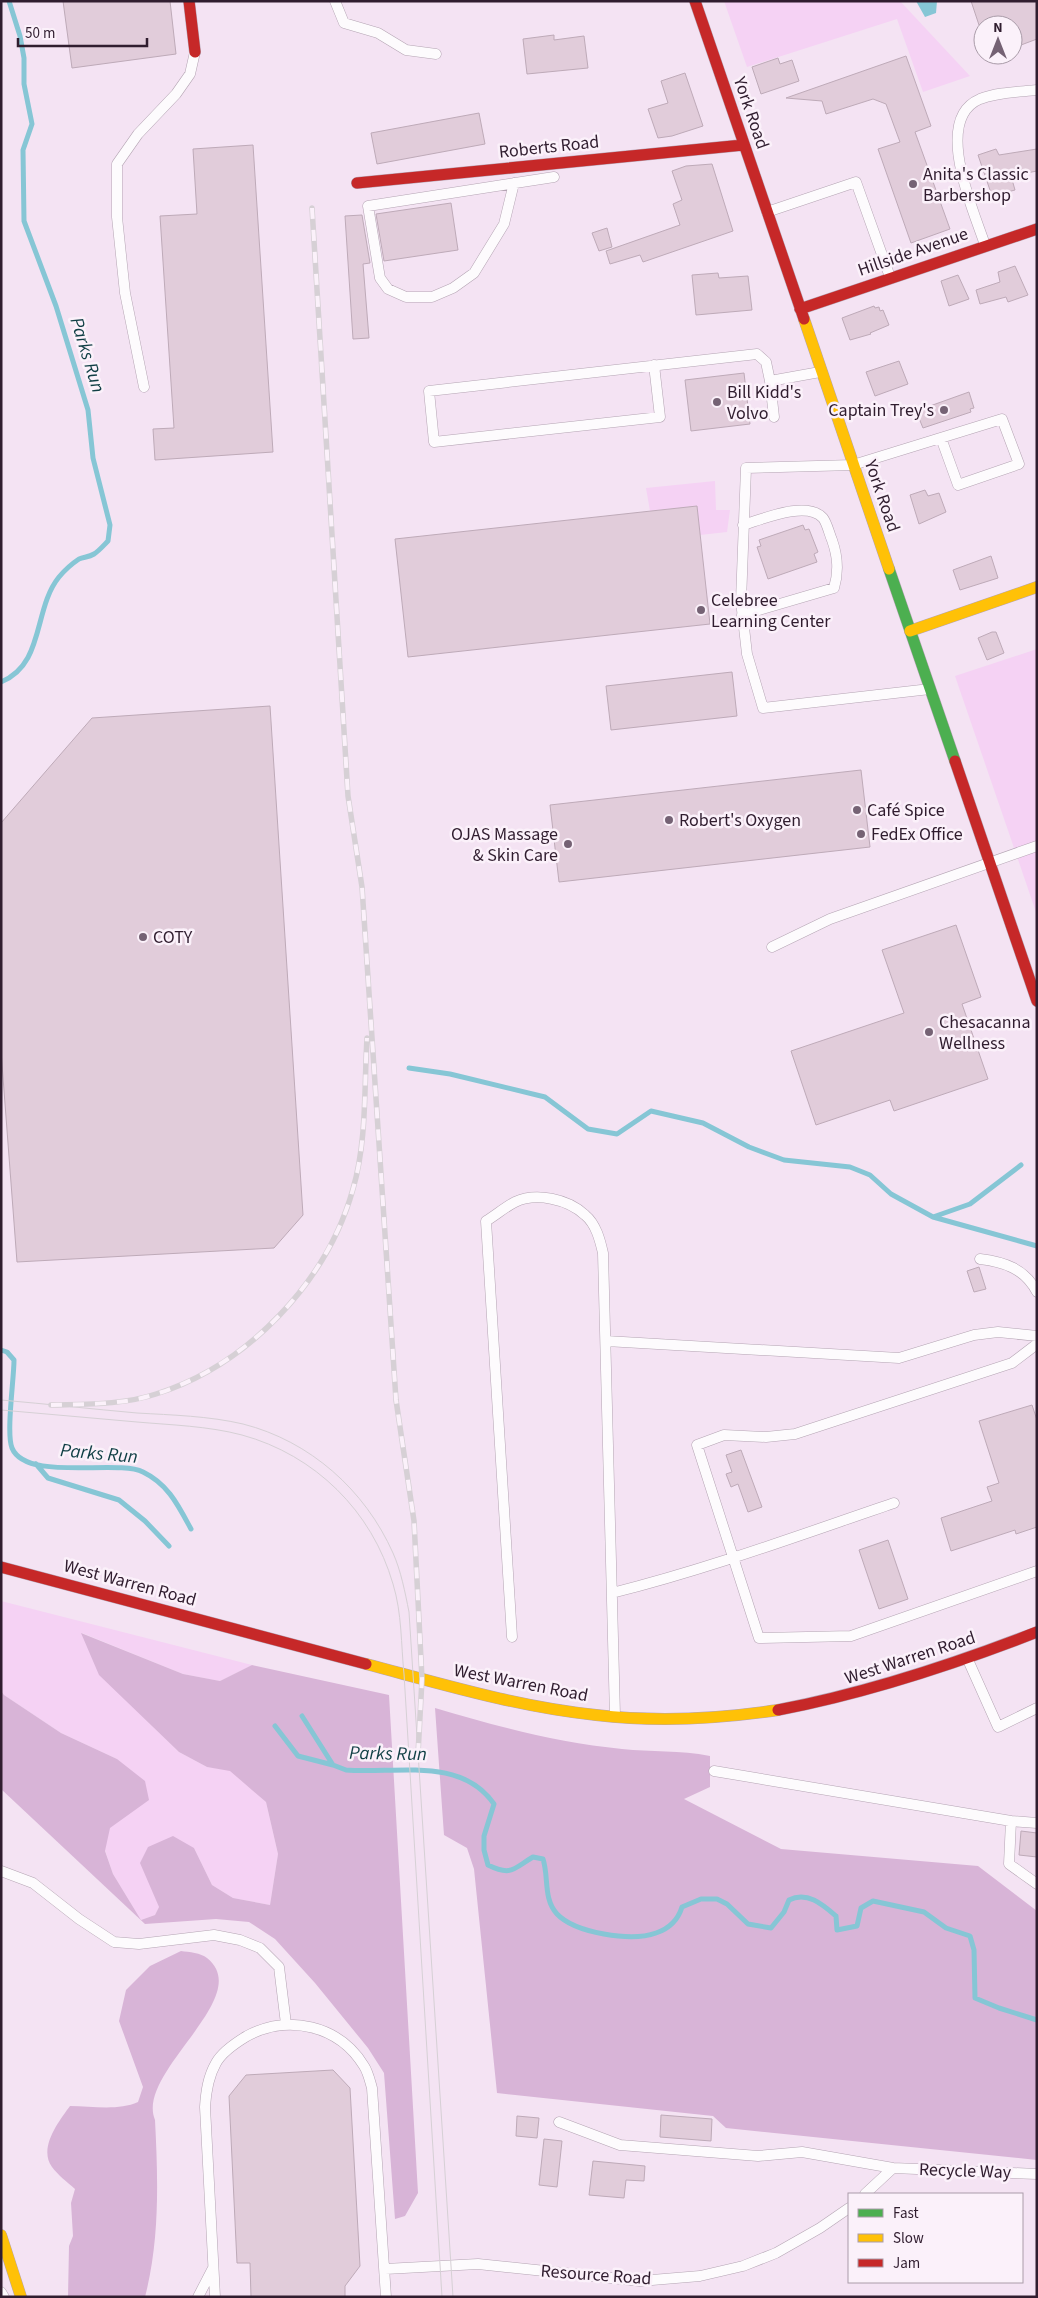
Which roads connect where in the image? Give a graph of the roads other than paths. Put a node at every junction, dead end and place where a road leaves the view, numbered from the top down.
1 (189, 1) edge
2 (335, 1) edge
3 (695, 1) edge
4 (195, 52) joint
5 (436, 54) dead end
6 (1037, 90) edge
7 (744, 145) junction
8 (597, 160) junction
9 (582, 172) dead end
10 (562, 175) dead end
11 (357, 183) dead end
12 (514, 183) junction
13 (766, 213) junction
14 (1037, 229) edge
15 (985, 246) junction
16 (890, 279) junction
17 (800, 309) junction
18 (654, 365) junction
19 (821, 372) junction
20 (770, 381) junction
21 (144, 387) dead end
22 (774, 417) dead end
23 (941, 438) junction
24 (854, 465) junction
25 (743, 525) junction
26 (1037, 587) edge
27 (742, 615) junction
28 (910, 631) junction
29 (930, 689) junction
30 (1037, 846) edge
31 (990, 863) junction
32 (772, 948) dead end
33 (1037, 1001) edge
34 (980, 1259) dead end
35 (1037, 1292) edge
36 (1037, 1336) edge
37 (606, 1341) junction
38 (1037, 1344) edge
39 (894, 1503) dead end
40 (734, 1559) junction
41 (1, 1567) edge
42 (1037, 1571) edge
43 (612, 1592) junction
44 (1037, 1632) edge
45 (512, 1637) dead end
46 (968, 1660) junction
47 (1037, 1708) edge
48 (615, 1717) junction
49 (714, 1771) dead end
50 (1011, 1821) junction
51 (1037, 1823) edge
52 (1, 1870) edge
53 (1037, 1884) edge
54 (286, 2024) junction
55 (559, 2122) dead end
56 (893, 2168) junction
57 (1037, 2174) edge
58 (866, 2193) edge
59 (848, 2209) edge
60 (1, 2235) edge
61 (214, 2268) junction
62 (385, 2269) junction
63 (1, 2292) edge
64 (4, 2297) edge
65 (21, 2297) edge
66 (198, 2297) edge
67 (215, 2297) edge
68 (386, 2297) edge

1 - 4 main road
2 - 5 lane
3 - 7 main road, York Road
4 - 21 lane
6 - 15 lane
7 - 8 main road, Roberts Road
7 - 13 main road, York Road
8 - 9 lane
8 - 11 main road, Roberts Road
10 - 12 lane
12 - 12 lane
13 - 16 lane
13 - 17 main road, York Road
14 - 15 main road, Hillside Avenue
15 - 16 main road, Hillside Avenue
16 - 17 main road, Hillside Avenue
17 - 19 main road, York Road
18 - 18 lane
18 - 20 lane
19 - 20 lane
19 - 24 main road, York Road
20 - 22 lane
23 - 23 lane
23 - 24 lane
24 - 25 lane
24 - 28 main road, York Road
25 - 27 lane
25 - 27 lane
26 - 28 main road
27 - 29 lane
28 - 29 main road, York Road
29 - 31 main road, York Road
30 - 31 lane
31 - 32 lane
31 - 33 main road, York Road
34 - 35 lane
36 - 37 lane
37 - 43 lane
37 - 45 lane
38 - 40 lane
39 - 40 lane
40 - 42 lane
40 - 43 lane
41 - 48 main road, West Warren Road
43 - 48 lane
44 - 46 main road, West Warren Road
46 - 47 lane
46 - 48 main road, West Warren Road
49 - 50 lane
50 - 51 lane
50 - 53 lane
52 - 54 lane
54 - 61 lane
54 - 62 lane
55 - 56 lane, Recycle Way
56 - 57 lane, Recycle Way
56 - 58 lane
59 - 62 lane, Resource Road
60 - 65 main road
61 - 66 lane
61 - 67 lane
62 - 68 lane
63 - 64 lane

